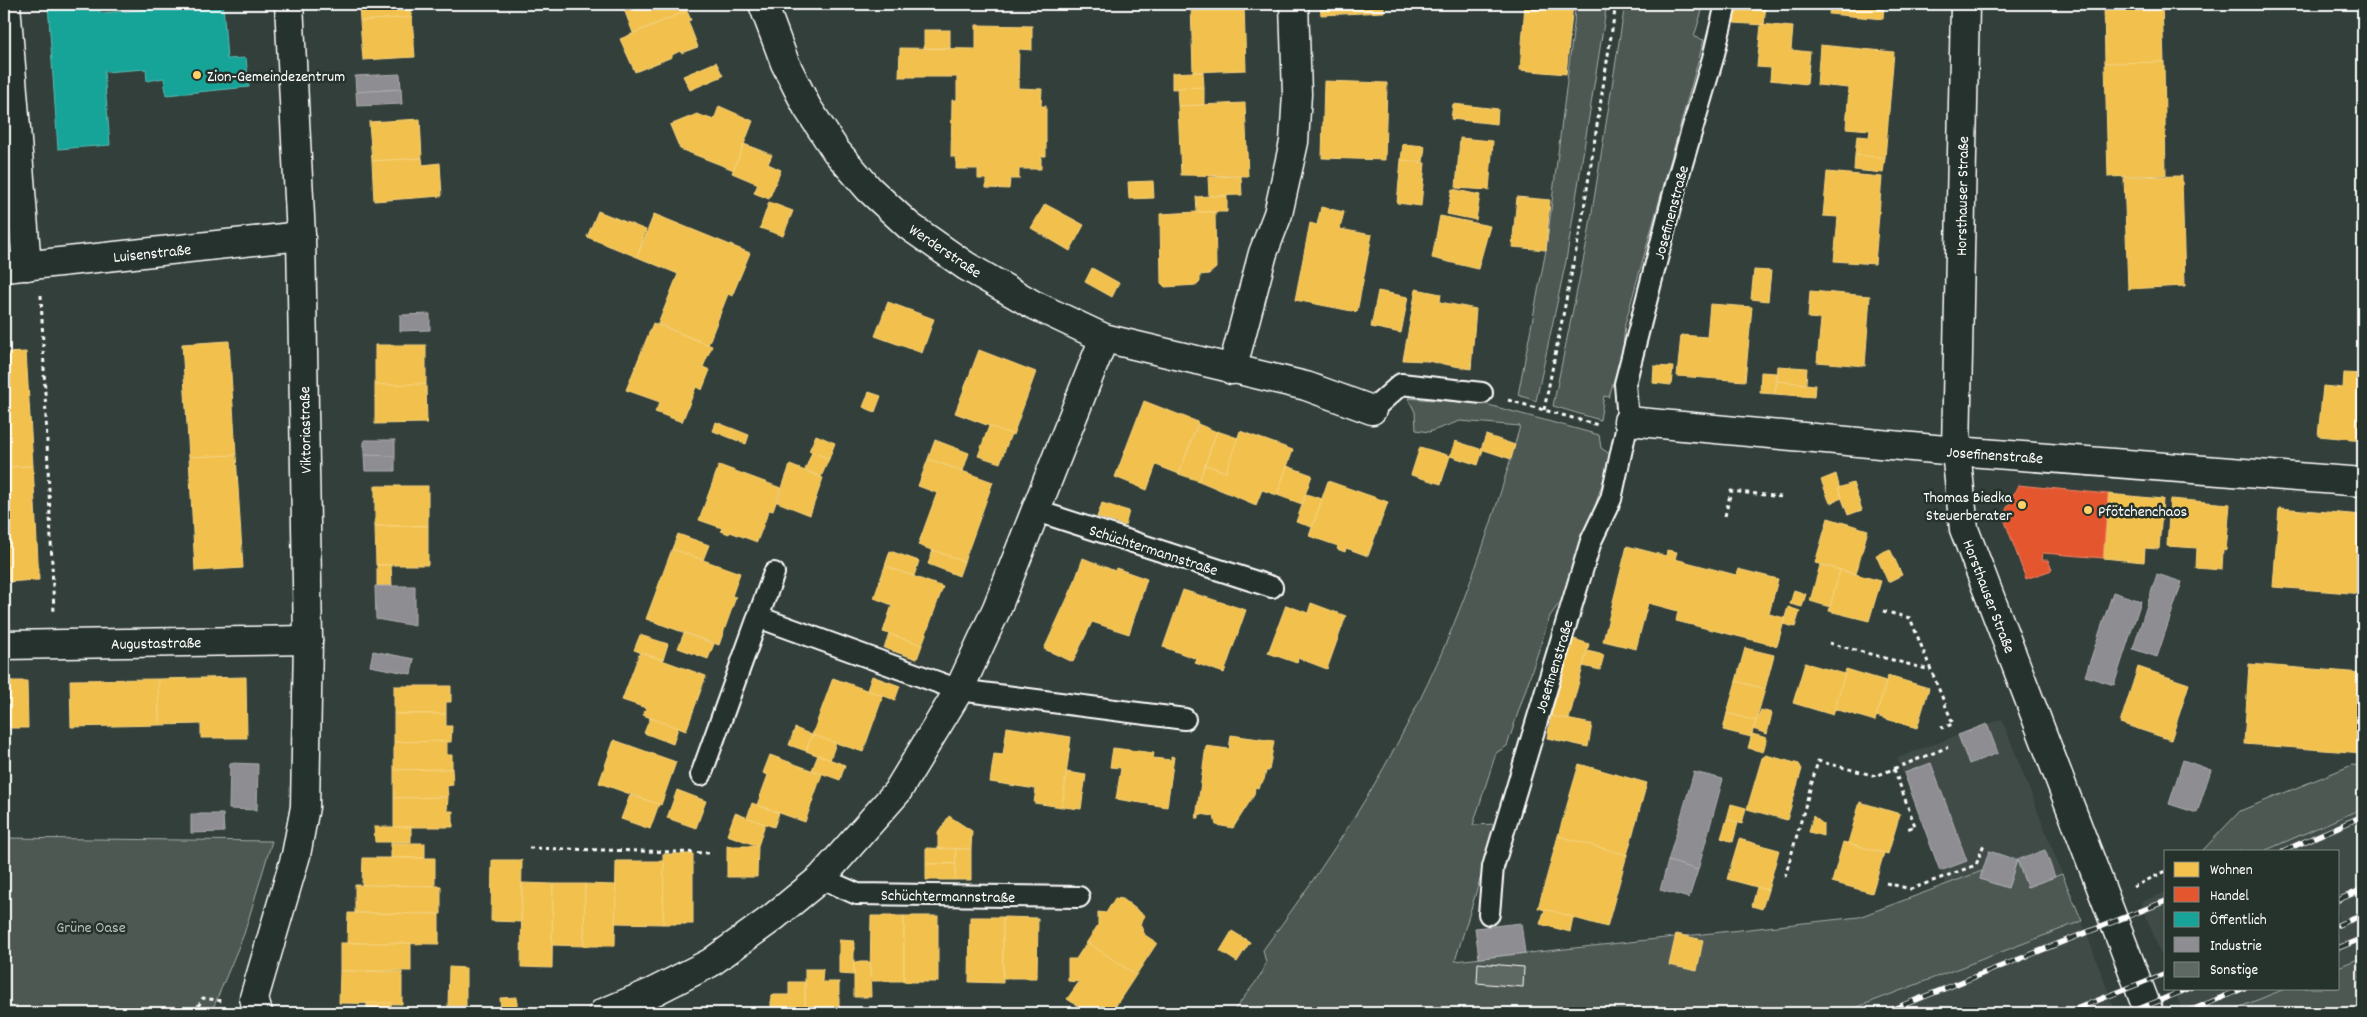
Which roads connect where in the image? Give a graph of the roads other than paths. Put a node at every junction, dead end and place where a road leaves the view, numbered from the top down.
1 (6, 4) edge
2 (289, 4) edge
3 (764, 4) edge
4 (1294, 4) edge
5 (1726, 4) edge
6 (1965, 4) edge
7 (301, 236) junction
8 (24, 266) edge
9 (1104, 338) junction
10 (1232, 370) junction
11 (1482, 393) road end
12 (1372, 410) joint
13 (1628, 421) junction
14 (1956, 451) junction
15 (2363, 482) edge
16 (1037, 510) junction
17 (774, 573) dead end
18 (1272, 587) dead end
19 (758, 617) junction
20 (308, 640) junction
21 (4, 645) edge
22 (959, 690) junction
23 (1185, 719) dead end
24 (701, 775) dead end
25 (821, 878) junction
26 (1079, 897) dead end
27 (1489, 914) dead end
28 (258, 1013) edge
29 (603, 1013) edge
30 (2149, 1013) edge

1 - 8 street
2 - 7 street, Viktoriastraße
3 - 9 street, Werderstraße
4 - 10 street
5 - 13 lane, Josefinenstraße
6 - 14 street, Horsthauser Straße
7 - 8 street, Luisenstraße
7 - 20 street, Viktoriastraße
9 - 10 street, Werderstraße
9 - 16 street
10 - 12 street, Werderstraße
11 - 12 lane
13 - 14 street, Josefinenstraße
13 - 27 lane, Josefinenstraße
14 - 15 street, Josefinenstraße
14 - 30 street, Horsthauser Straße
16 - 18 lane, Schüchtermannstraße
16 - 22 street
17 - 19 lane
19 - 22 lane
19 - 24 lane
20 - 21 street, Augustastraße
20 - 28 street, Viktoriastraße
22 - 23 lane
22 - 25 street
25 - 26 lane, Schüchtermannstraße
25 - 29 street

